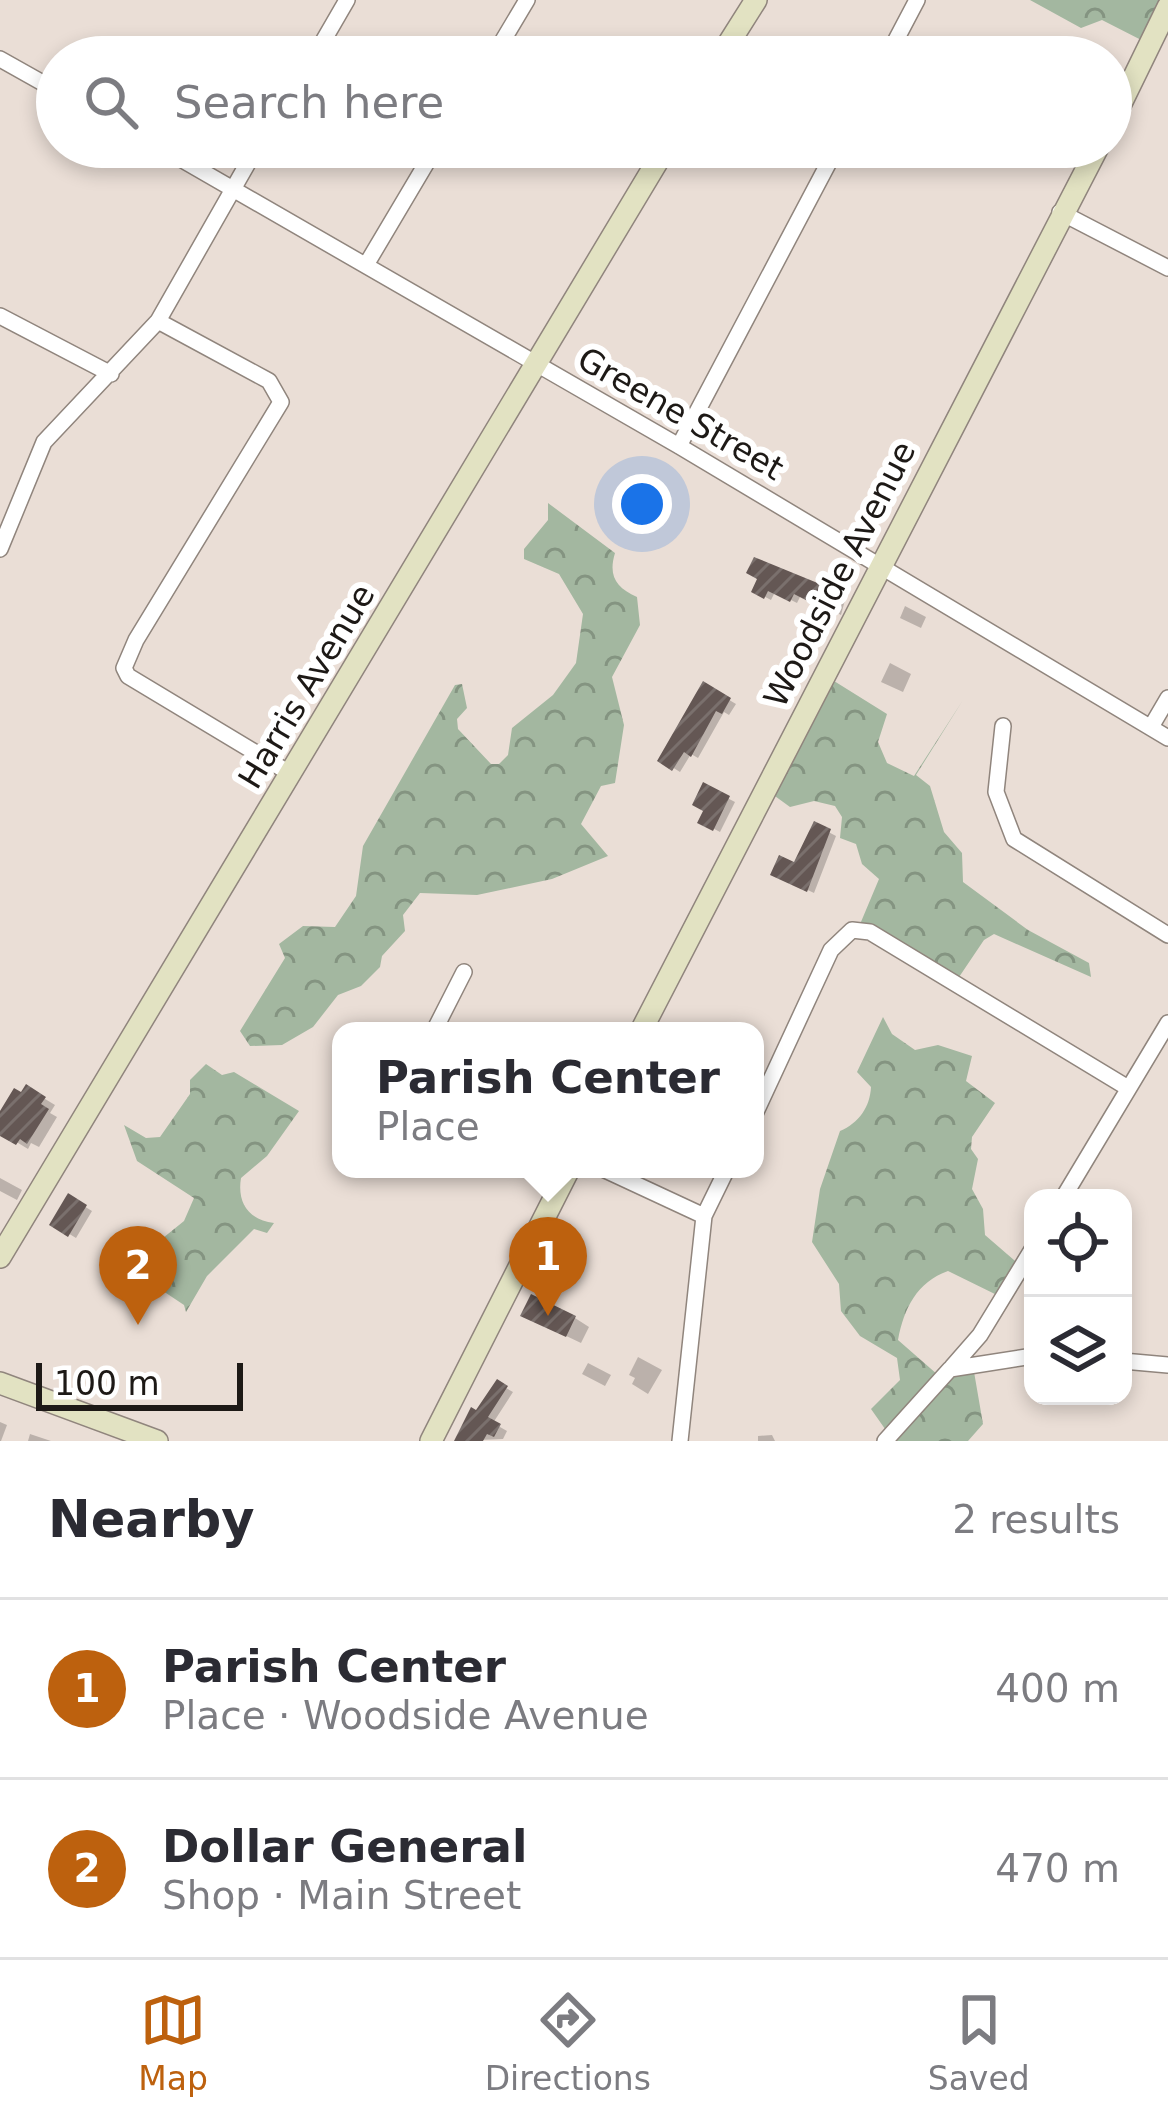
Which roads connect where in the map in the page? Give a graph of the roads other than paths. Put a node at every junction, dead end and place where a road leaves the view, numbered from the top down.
1 (347, 0) edge
2 (526, 0) edge
3 (756, 0) edge
4 (917, 0) edge
5 (1168, 7) edge
6 (326, 36) edge
7 (505, 36) edge
8 (733, 36) edge
9 (898, 36) edge
10 (0, 58) edge
11 (36, 79) edge
12 (1132, 80) edge
13 (199, 168) edge
14 (244, 168) edge
15 (424, 168) edge
16 (653, 168) edge
17 (826, 168) edge
18 (1086, 168) edge
19 (233, 186) junction
20 (1060, 212) junction
21 (366, 265) junction
22 (1168, 268) edge
23 (0, 316) edge
24 (158, 321) junction
25 (537, 363) junction
26 (111, 374) junction
27 (679, 446) junction
28 (0, 549) edge
29 (879, 567) junction
30 (1168, 698) edge
31 (1003, 726) dead end
32 (1151, 727) junction
33 (1168, 738) edge
34 (291, 774) junction
35 (1168, 935) edge
36 (464, 972) dead end
37 (439, 1022) edge
38 (646, 1022) edge
39 (1168, 1023) edge
40 (1127, 1088) junction
41 (764, 1095) edge
42 (564, 1178) edge
43 (622, 1178) edge
44 (723, 1178) edge
45 (1068, 1189) edge
46 (704, 1216) junction
47 (0, 1257) edge
48 (1024, 1263) edge
49 (1024, 1357) edge
50 (1132, 1362) edge
51 (1168, 1365) edge
52 (950, 1369) junction
53 (0, 1383) edge
54 (157, 1441) edge
55 (431, 1441) edge
56 (680, 1441) edge
57 (885, 1441) edge

1 - 6 street
2 - 7 street
3 - 8 street
4 - 9 street
5 - 12 street
10 - 11 street
13 - 19 street, Greene Street
14 - 19 street
15 - 21 street
16 - 25 street, Harris Avenue
17 - 27 street
18 - 20 street, Woodside Avenue
19 - 21 street, Greene Street
19 - 24 street
20 - 22 street
20 - 29 street, Woodside Avenue
21 - 25 street, Greene Street
23 - 26 street
24 - 26 street
24 - 34 street
25 - 27 street, Greene Street
25 - 34 street, Harris Avenue
26 - 28 street
27 - 29 street, Greene Street
29 - 32 street, Greene Street
29 - 38 street, Woodside Avenue
30 - 32 street
31 - 35 street
32 - 33 street, Greene Street
34 - 47 street, Harris Avenue
36 - 37 street
39 - 40 street
40 - 41 street
40 - 45 street
42 - 55 street
43 - 46 street
44 - 46 street
46 - 56 street
48 - 52 street
49 - 52 street
50 - 51 street
52 - 57 street
53 - 54 street

